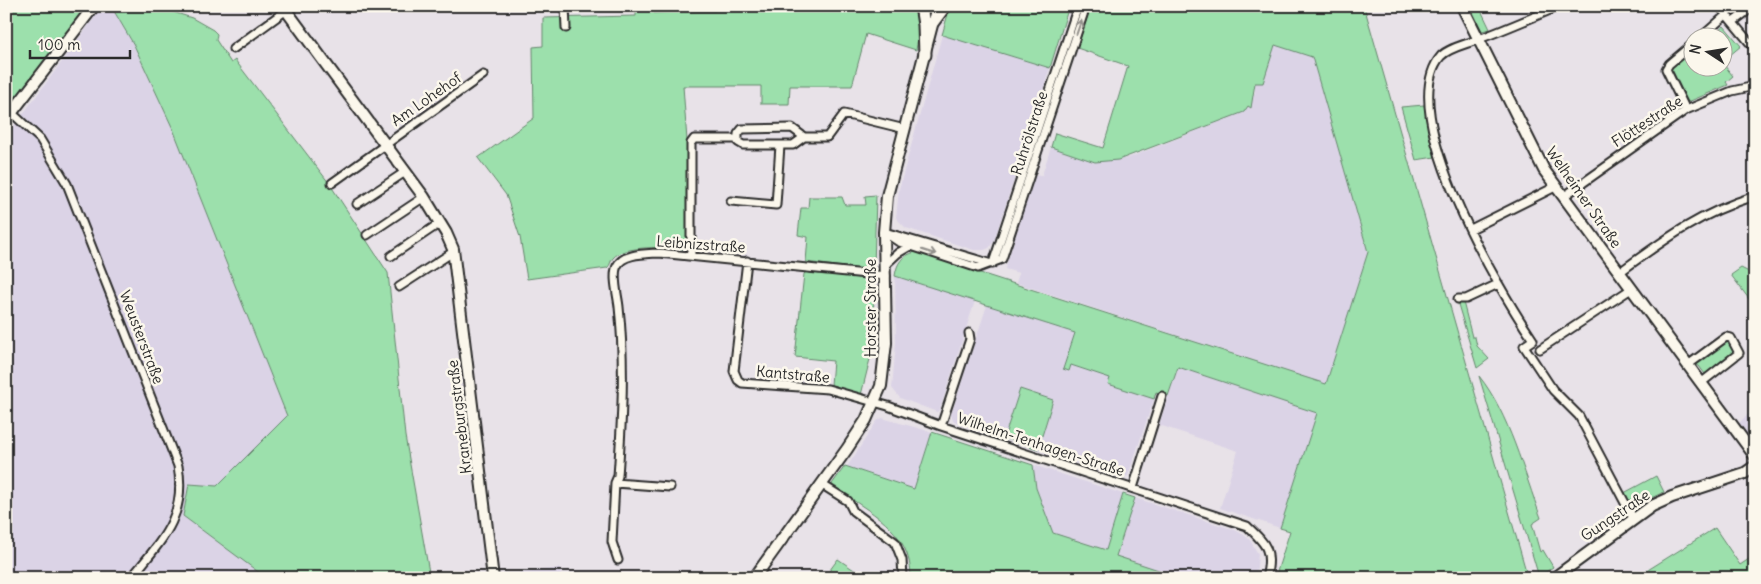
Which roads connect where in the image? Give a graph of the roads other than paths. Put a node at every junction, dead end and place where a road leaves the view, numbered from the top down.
1 (94, 6) edge
2 (565, 6) edge
3 (921, 6) edge
4 (938, 6) edge
5 (945, 6) edge
6 (1080, 6) edge
7 (1462, 6) edge
8 (1560, 6) edge
9 (1719, 6) edge
10 (1754, 6) edge
11 (287, 8) edge
12 (1726, 15) junction
13 (933, 22) junction
14 (1733, 22) junction
15 (566, 28) dead end
16 (1711, 28) edge
17 (1478, 40) junction
18 (233, 49) dead end
19 (1755, 49) edge
20 (1684, 52) edge
21 (925, 55) junction
22 (483, 75) dead end
23 (1755, 86) edge
24 (1686, 110) junction
25 (9, 116) edge
26 (905, 129) junction
27 (804, 137) junction
28 (738, 139) junction
29 (385, 145) junction
30 (780, 145) junction
31 (405, 172) junction
32 (332, 182) dead end
33 (1556, 187) junction
34 (1755, 196) edge
35 (424, 197) junction
36 (1563, 197) junction
37 (732, 201) dead end
38 (357, 204) dead end
39 (440, 223) junction
40 (1471, 229) junction
41 (884, 232) junction
42 (367, 234) dead end
43 (910, 246) junction
44 (453, 252) junction
45 (691, 255) junction
46 (391, 256) dead end
47 (747, 261) junction
48 (993, 264) junction
49 (885, 265) junction
50 (1620, 272) junction
51 (886, 276) junction
52 (1498, 284) junction
53 (399, 287) dead end
54 (1631, 289) junction
55 (1458, 299) dead end
56 (969, 333) dead end
57 (1533, 340) junction
58 (1540, 349) junction
59 (1531, 356) junction
60 (1688, 365) junction
61 (1701, 383) junction
62 (1162, 396) dead end
63 (875, 403) junction
64 (941, 426) junction
65 (1755, 456) edge
66 (1755, 466) edge
67 (614, 483) junction
68 (821, 484) junction
69 (670, 487) dead end
70 (1133, 488) junction
71 (1633, 518) junction
72 (618, 560) dead end
73 (131, 578) edge
74 (493, 578) edge
75 (754, 578) edge
76 (903, 578) edge
77 (1266, 578) edge
78 (1554, 578) edge

1 - 25 street
2 - 15 street
3 - 21 main road
4 - 13 street, Horster Straße
5 - 13 main road
6 - 48 street, Ruhrölstraße
7 - 17 street, Welheimer Straße
8 - 17 street
9 - 12 street
10 - 14 street
11 - 18 street, Kraneburgstraße
11 - 29 street, Kraneburgstraße
12 - 14 street
12 - 16 street
13 - 21 street, Horster Straße
14 - 19 street
17 - 33 street, Welheimer Straße
17 - 40 street
20 - 24 street
21 - 26 street, Horster Straße
22 - 29 street, Am Lohehof
23 - 24 street, Flöttestraße
24 - 36 street, Flöttestraße
25 - 73 street, Weusterstraße
26 - 27 street
26 - 41 street, Horster Straße
27 - 28 street
27 - 30 street
28 - 30 street
28 - 45 street
29 - 31 street, Kraneburgstraße
29 - 32 street
30 - 37 street
31 - 35 street, Kraneburgstraße
31 - 38 street
33 - 36 street, Welheimer Straße
33 - 40 street
34 - 50 street
35 - 39 street, Kraneburgstraße
35 - 42 street
36 - 50 street, Welheimer Straße
39 - 44 street, Kraneburgstraße
39 - 46 street
40 - 52 street
41 - 43 street
41 - 48 street
41 - 49 street, Horster Straße
43 -> 48 street
43 - 49 street
44 - 53 street
44 - 74 street, Kraneburgstraße
45 - 47 street, Leibnizstraße
45 - 67 street, Leibnizstraße
47 - 51 street, Leibnizstraße
47 - 63 street, Kantstraße
49 - 51 street, Horster Straße
50 - 54 street, Welheimer Straße
51 - 63 street, Horster Straße
52 - 55 street
52 - 57 street
54 - 58 street
54 - 60 street, Welheimer Straße
56 - 64 street, Wilhelm-Tenhagen-Straße
57 - 58 street
57 - 59 street
58 - 59 street
59 - 71 street
60 - 61 street, Welheimer Straße
60 - 61 street
61 - 65 street, Welheimer Straße
62 - 70 street, Wilhelm-Tenhagen-Straße
63 - 64 street, Wilhelm-Tenhagen-Straße
63 - 68 street, Horster Straße
64 - 70 street, Wilhelm-Tenhagen-Straße
66 - 71 street, Gungstraße
67 - 69 street
67 - 72 street, Leibnizstraße
68 - 75 street, Horster Straße
68 - 76 street
70 - 77 street, Wilhelm-Tenhagen-Straße
71 - 78 street, Gungstraße

